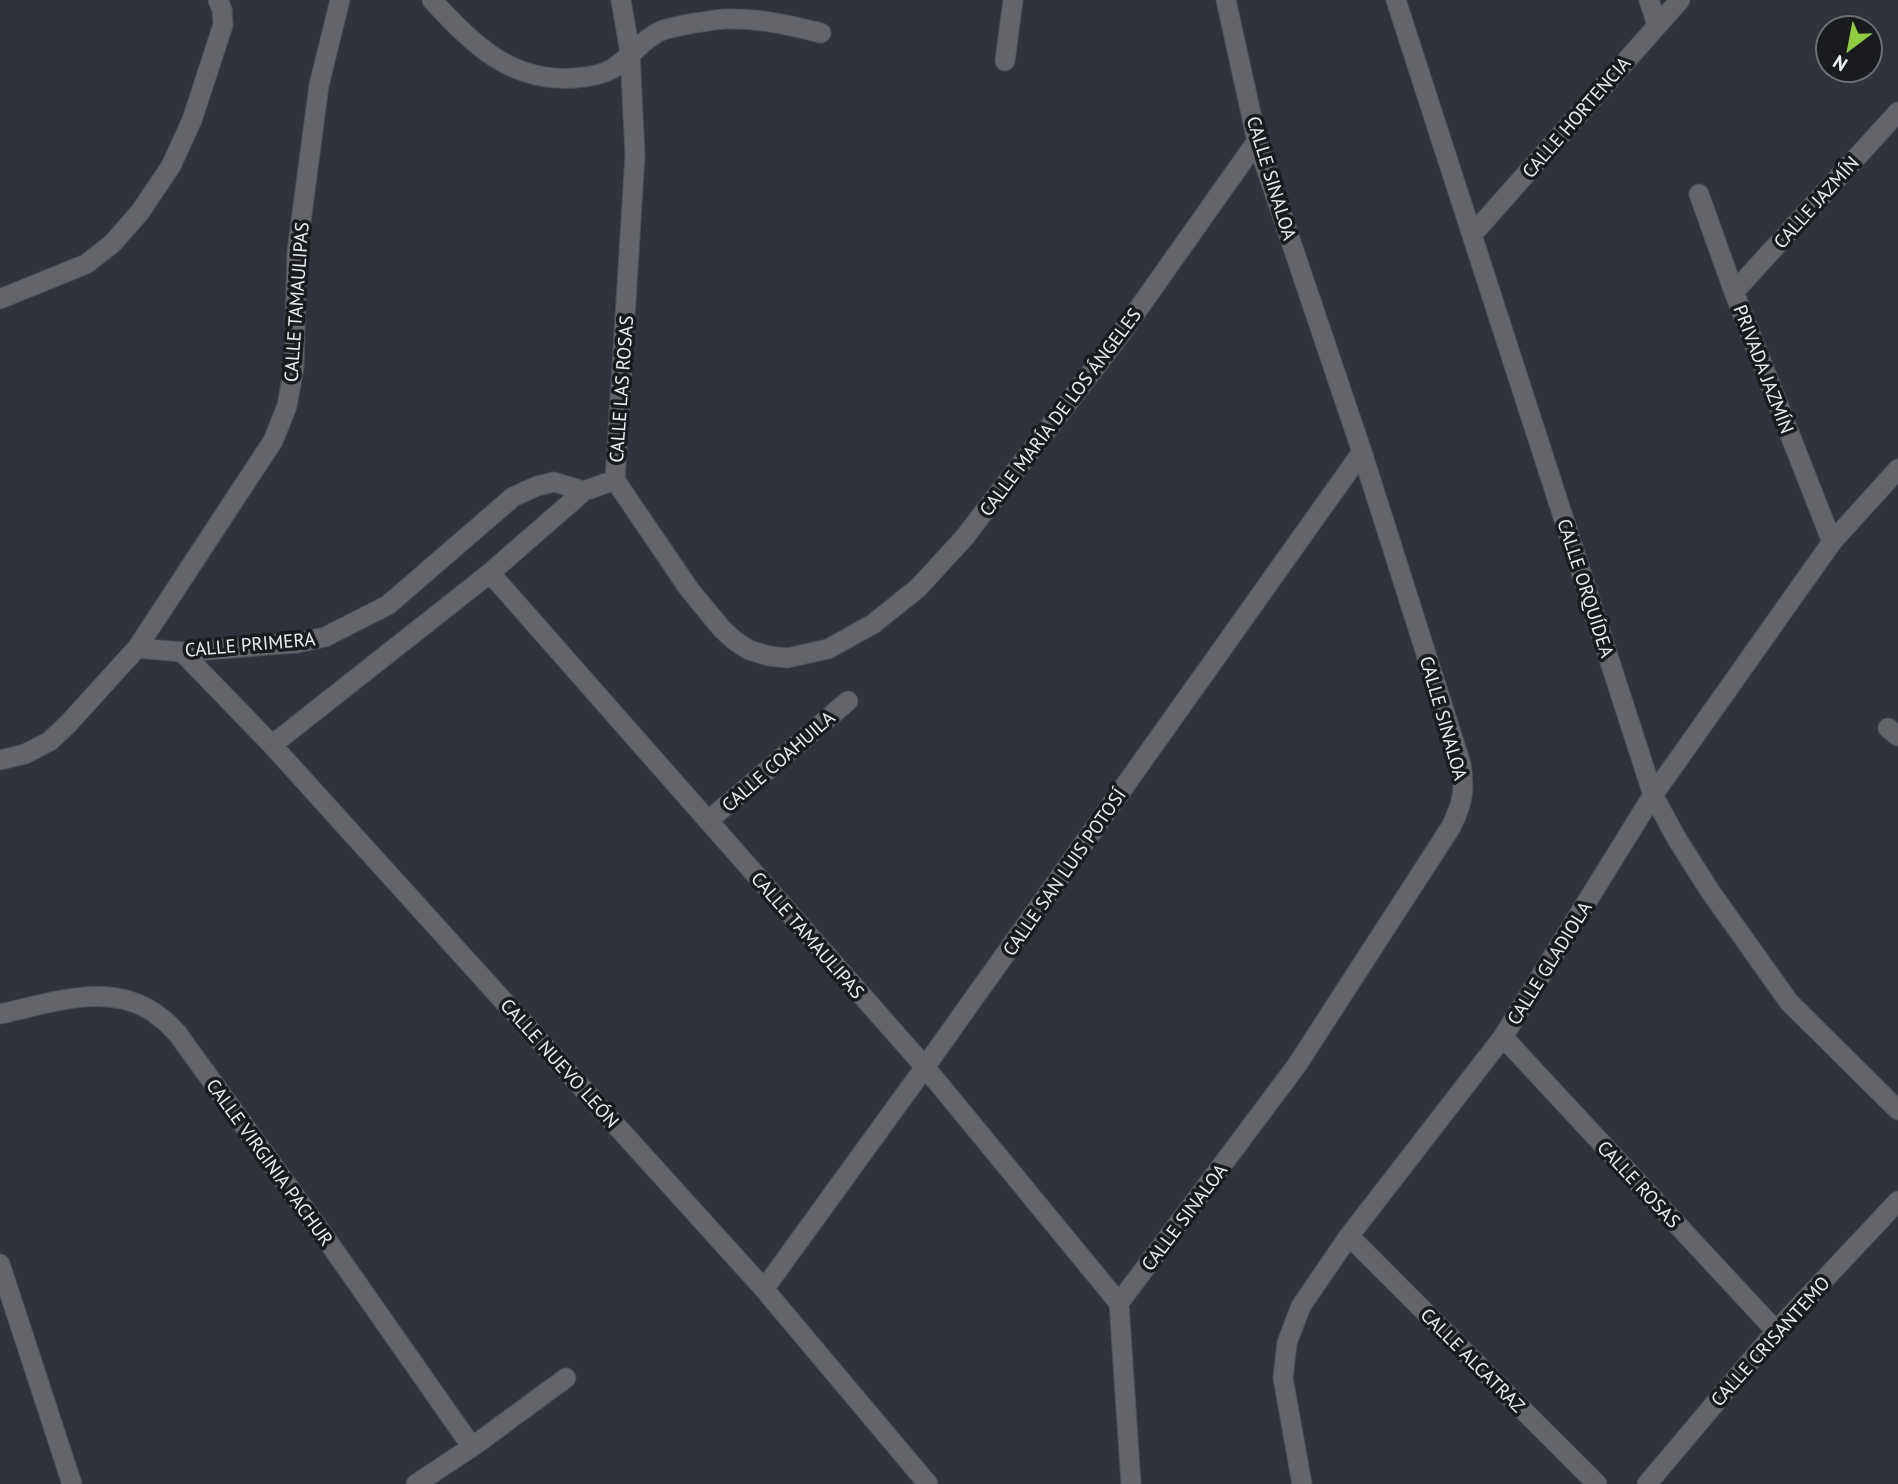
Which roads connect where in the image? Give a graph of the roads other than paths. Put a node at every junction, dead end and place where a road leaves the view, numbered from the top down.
1 (218, 0) edge
2 (340, 0) edge
3 (432, 0) edge
4 (621, 0) edge
5 (1013, 0) edge
6 (1226, 0) edge
7 (1396, 0) edge
8 (1649, 0) edge
9 (1679, 0) edge
10 (1657, 25) junction
11 (821, 33) dead end
12 (630, 54) junction
13 (1005, 61) dead end
14 (1898, 112) edge
15 (1257, 141) junction
16 (1699, 194) dead end
17 (1472, 235) junction
18 (1734, 292) junction
19 (0, 299) edge
20 (1363, 452) junction
21 (1898, 469) edge
22 (615, 480) junction
23 (584, 491) junction
24 (1832, 542) junction
25 (490, 573) junction
26 (137, 648) junction
27 (828, 649) joint
28 (182, 652) junction
29 (848, 701) dead end
30 (272, 745) junction
31 (0, 760) edge
32 (1653, 795) junction
33 (708, 821) junction
34 (0, 1014) edge
35 (1503, 1037) junction
36 (925, 1067) junction
37 (1898, 1110) edge
38 (1898, 1201) edge
39 (1349, 1236) junction
40 (0, 1264) edge
41 (764, 1289) junction
42 (1119, 1303) junction
43 (1776, 1331) junction
44 (566, 1378) dead end
45 (472, 1447) junction
46 (72, 1484) edge
47 (416, 1484) edge
48 (928, 1484) edge
49 (1130, 1484) edge
50 (1302, 1484) edge
51 (1597, 1484) edge
52 (1647, 1484) edge

1 - 19 street
2 - 26 street, CALLE TAMAULIPAS
3 - 12 street
4 - 12 street, CALLE LAS ROSAS
5 - 13 street
6 - 15 street, CALLE SINALOA
7 - 17 street, CALLE ORQUÍDEA
8 - 10 street
9 - 10 street, CALLE HORTENCIA
10 - 17 street, CALLE HORTENCIA
11 - 12 street
12 - 22 street, CALLE LAS ROSAS
14 - 18 street, CALLE JAZMÍN
15 - 20 street, CALLE SINALOA
15 - 27 street, CALLE MARÍA DE LOS ÁNGELES
16 - 18 street, PRIVADA JAZMÍN
17 - 32 street, CALLE ORQUÍDEA
18 - 24 street, PRIVADA JAZMÍN
20 - 36 street, CALLE SAN LUIS POTOSÍ
20 - 42 street, CALLE SINALOA
21 - 24 street, CALLE GLADIOLA
22 - 23 street
22 - 27 street, CALLE LAS ROSAS
23 - 25 street
23 - 28 street, CALLE PRIMERA
24 - 32 street, CALLE GLADIOLA
25 - 30 street
25 - 33 street, CALLE TAMAULIPAS
26 - 28 street, CALLE PRIMERA
26 - 31 street
28 - 30 street, CALLE NUEVO LEÓN
29 - 33 street, CALLE COAHUILA
30 - 41 street, CALLE NUEVO LEÓN
32 - 35 street, CALLE GLADIOLA
32 - 37 street, CALLE ORQUÍDEA
33 - 36 street, CALLE TAMAULIPAS
34 - 45 street, CALLE VIRGINIA PACHUR
35 - 39 street, CALLE GLADIOLA
35 - 43 street, CALLE ROSAS
36 - 41 street, CALLE SAN LUIS POTOSÍ
36 - 42 street, CALLE TAMAULIPAS
38 - 43 street, CALLE CRISANTEMO
39 - 50 street, CALLE GLADIOLA
39 - 51 street, CALLE ALCATRAZ
40 - 46 street
41 - 48 street, CALLE NUEVO LEÓN
42 - 49 street
43 - 52 street, CALLE CRISANTEMO
44 - 45 street
45 - 47 street

